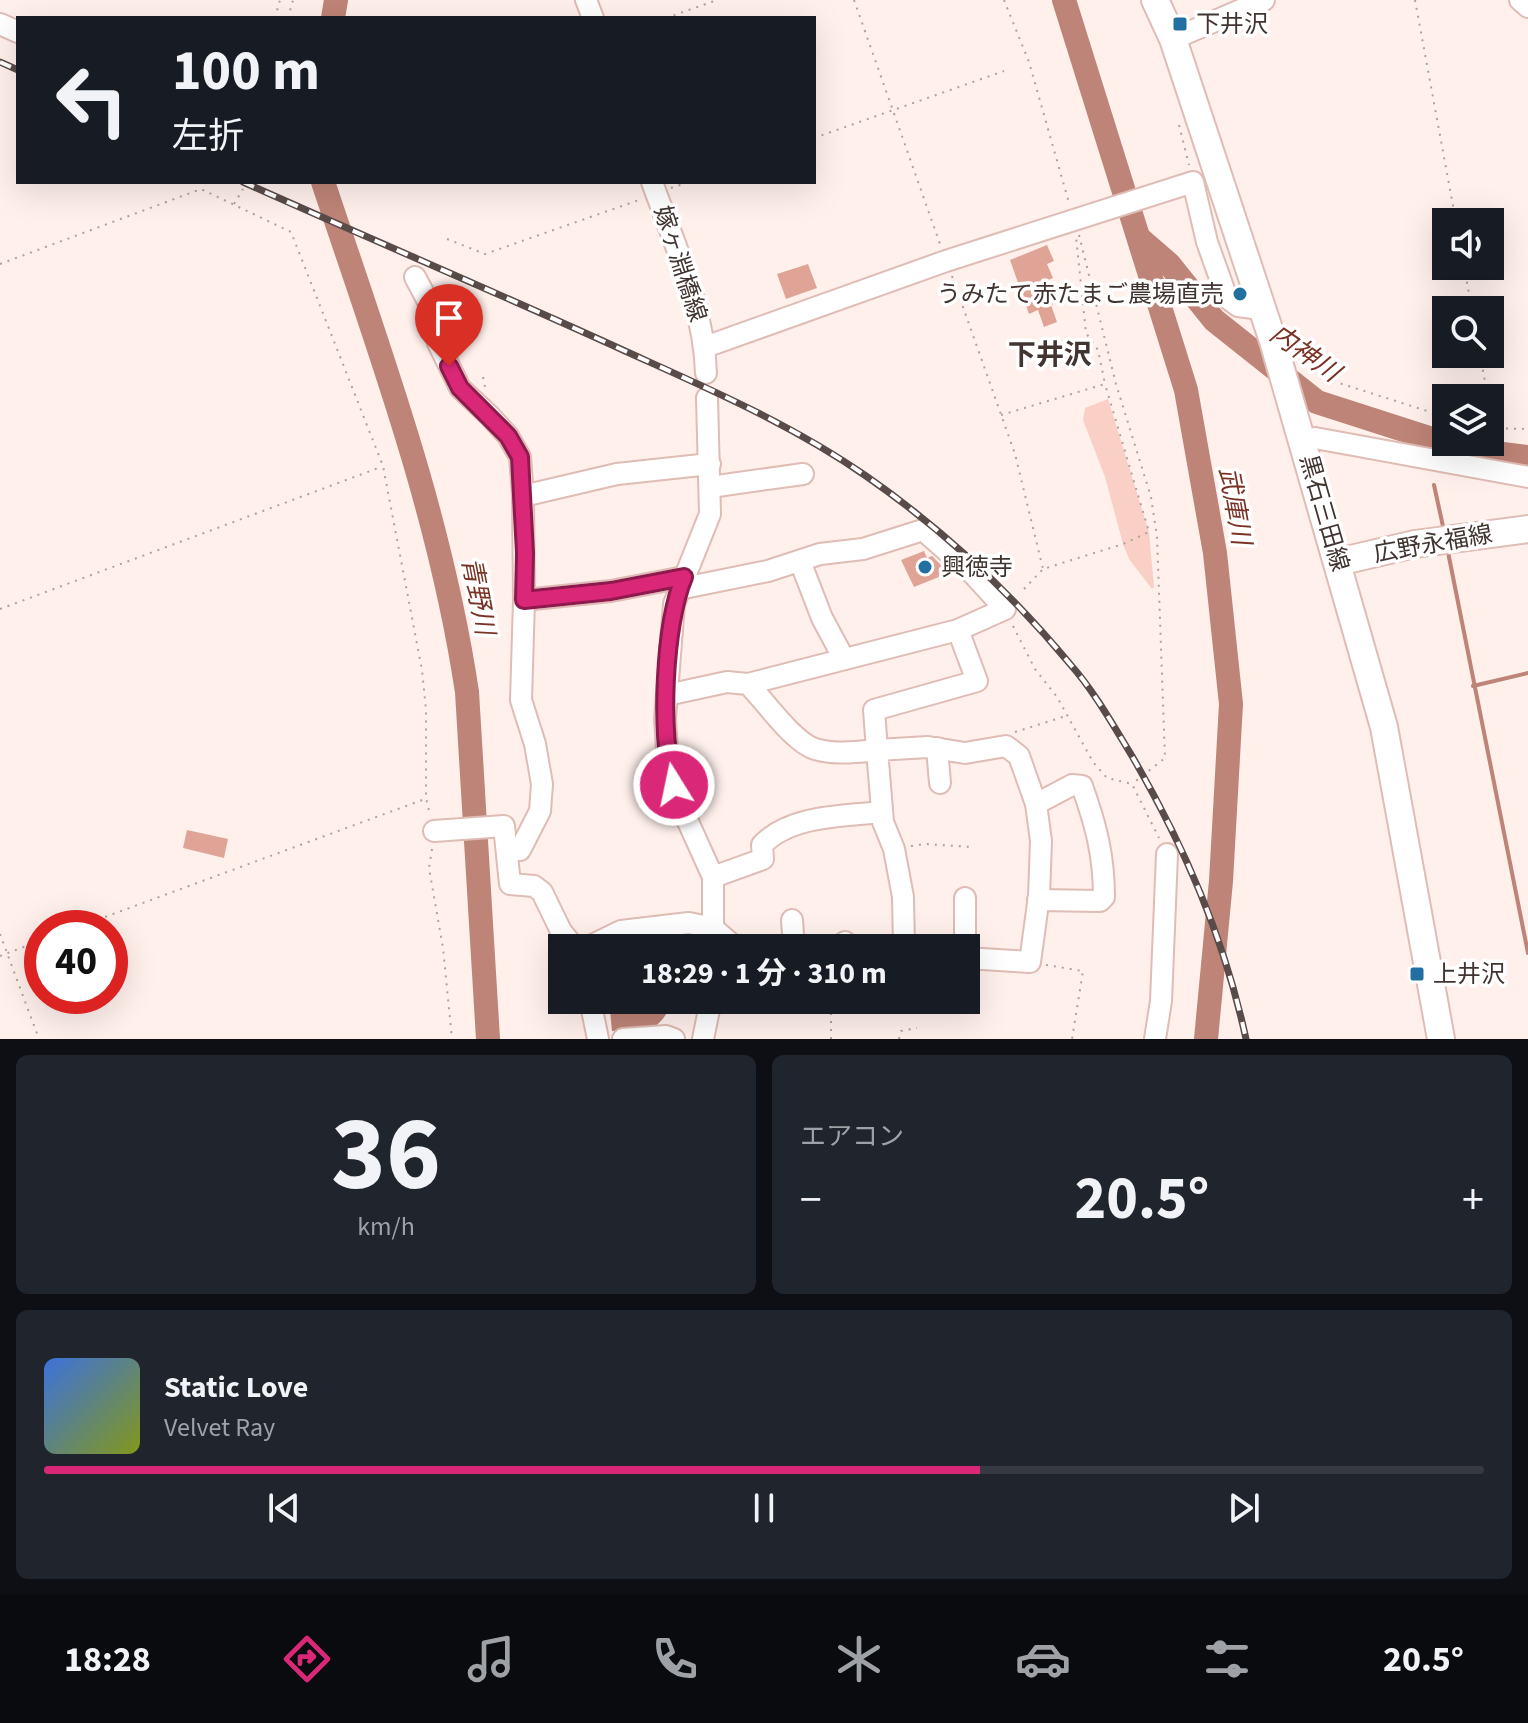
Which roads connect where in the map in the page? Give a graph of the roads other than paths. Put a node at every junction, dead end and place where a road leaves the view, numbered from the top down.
1 (1155, 0) edge
2 (1264, 0) edge
3 (1520, 0) edge
4 (1528, 7) edge
5 (1173, 39) junction
6 (654, 188) edge
7 (415, 277) dead end
8 (1261, 309) junction
9 (705, 347) junction
10 (706, 373) dead end
11 (707, 398) dead end
12 (1304, 442) junction
13 (710, 464) junction
14 (803, 474) dead end
15 (1528, 477) edge
16 (710, 487) junction
17 (523, 496) junction
18 (1528, 529) edge
19 (800, 561) junction
20 (1338, 562) junction
21 (682, 583) junction
22 (524, 600) junction
23 (958, 630) junction
24 (844, 659) junction
25 (748, 684) junction
26 (667, 695) junction
27 (937, 748) junction
28 (877, 750) junction
29 (940, 783) dead end
30 (1036, 804) junction
31 (882, 812) junction
32 (434, 831) road end
33 (520, 850) dead end
34 (1167, 854) road end
35 (713, 877) junction
36 (965, 898) dead end
37 (1038, 900) junction
38 (792, 920) dead end
39 (563, 934) edge
40 (615, 934) edge
41 (707, 934) edge
42 (713, 934) edge
43 (793, 934) edge
44 (904, 934) edge
45 (965, 934) edge
46 (980, 958) edge
47 (593, 1014) edge
48 (708, 1014) edge
49 (598, 1039) edge
50 (623, 1039) edge
51 (674, 1039) edge
52 (703, 1039) edge
53 (1155, 1039) edge
54 (1441, 1039) edge

1 - 5 main road, 黒石三田線
2 - 5 street
3 - 4 street
5 - 8 main road, 黒石三田線
6 - 9 street, 嫁ヶ淵橋線
7 - 17 street
8 - 9 street
8 - 12 main road, 黒石三田線
9 - 10 street, 嫁ヶ淵橋線
11 - 13 street
12 - 15 street
12 - 20 main road, 黒石三田線
13 - 16 street
13 - 17 street
14 - 16 street
16 - 21 street
17 - 22 street
18 - 20 main road, 広野永福線
19 - 21 street
19 - 23 street
19 - 24 street
20 - 54 main road, 黒石三田線
21 - 22 street
21 - 26 street
22 - 33 street
23 - 24 street
23 - 28 street
24 - 25 street
25 - 26 street
25 - 28 street
26 - 35 street
27 - 28 street
27 - 29 street
27 - 30 street
28 - 31 street
30 - 37 street
30 - 37 street
31 - 35 street
31 - 44 street
32 - 39 street
34 - 53 street
35 - 42 street
36 - 45 street
37 - 46 street
38 - 43 street
40 - 41 street
47 - 49 street
48 - 52 street
50 - 51 street

